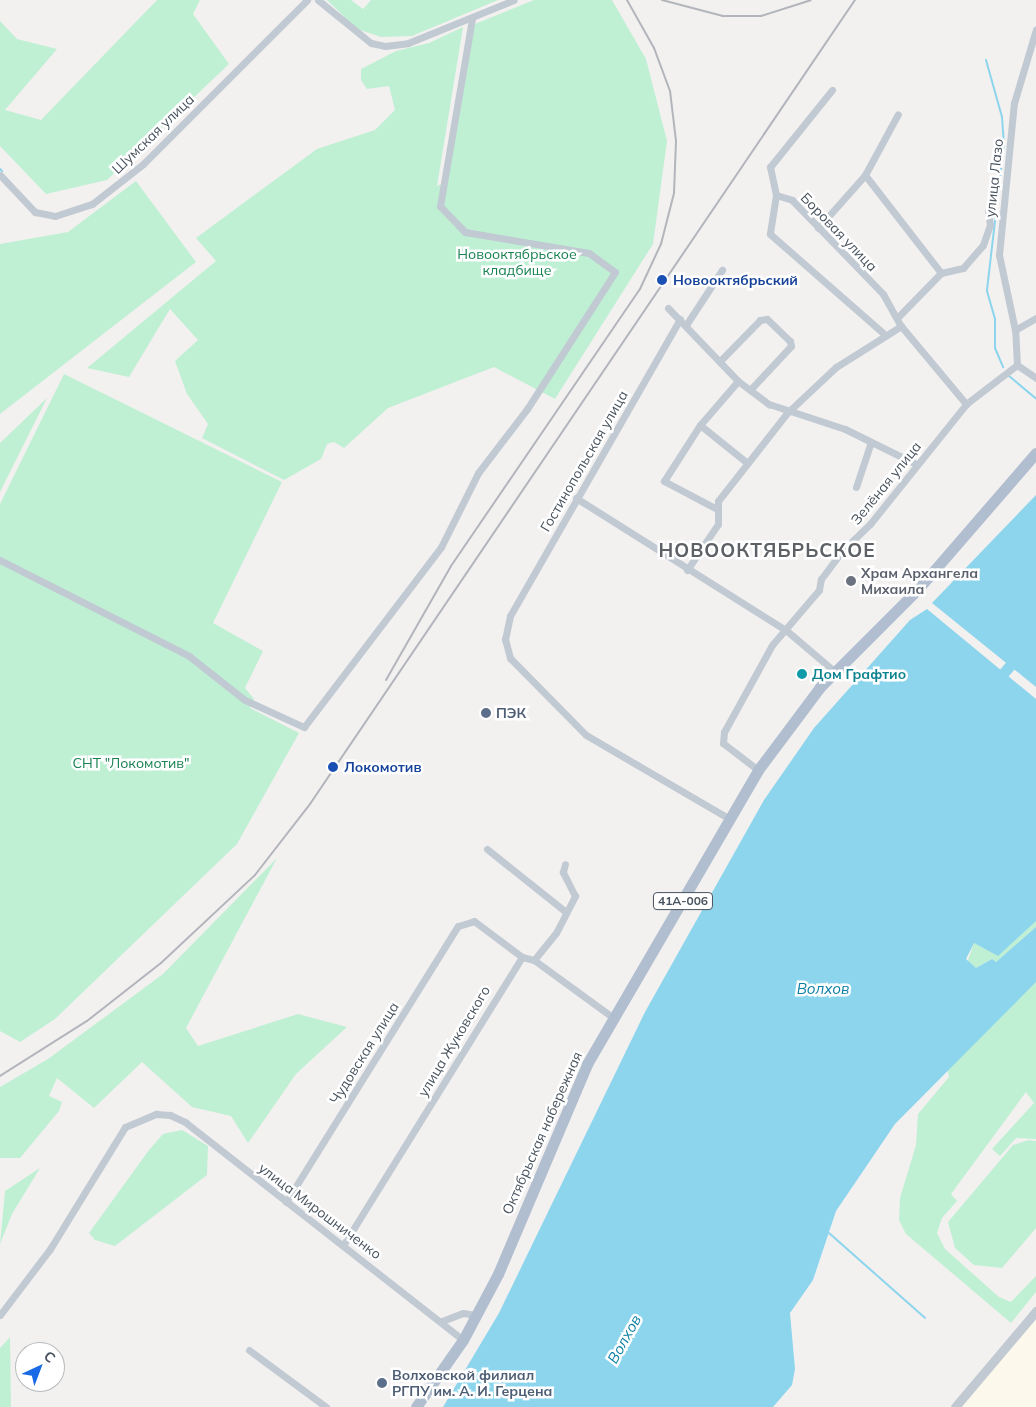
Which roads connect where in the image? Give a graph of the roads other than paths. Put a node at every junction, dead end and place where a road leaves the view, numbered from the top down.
1 (307, 0) edge
2 (318, 0) edge
3 (514, 0) edge
4 (472, 18) junction
5 (1036, 29) edge
6 (832, 90) dead end
7 (898, 114) dead end
8 (0, 175) edge
9 (865, 175) junction
10 (776, 195) junction
11 (988, 212) dead end
12 (818, 228) junction
13 (722, 270) dead end
14 (941, 273) junction
15 (668, 308) dead end
16 (899, 316) junction
17 (1036, 318) edge
18 (683, 322) junction
19 (901, 326) junction
20 (1015, 330) junction
21 (883, 333) junction
22 (720, 361) junction
23 (1017, 365) junction
24 (1036, 378) edge
25 (738, 381) junction
26 (750, 390) junction
27 (966, 404) junction
28 (787, 414) junction
29 (700, 425) junction
30 (871, 442) junction
31 (1036, 453) edge
32 (746, 462) junction
33 (916, 464) junction
34 (856, 487) dead end
35 (576, 498) junction
36 (716, 509) junction
37 (0, 560) edge
38 (687, 570) junction
39 (787, 631) junction
40 (834, 671) junction
41 (758, 770) junction
42 (728, 818) junction
43 (487, 849) dead end
44 (565, 864) dead end
45 (566, 912) junction
46 (522, 957) junction
47 (534, 960) junction
48 (615, 1019) junction
49 (286, 1202) junction
50 (344, 1244) junction
51 (1036, 1311) edge
52 (0, 1315) edge
53 (476, 1315) junction
54 (442, 1321) junction
55 (463, 1340) junction
56 (249, 1350) dead end
57 (326, 1407) edge
58 (416, 1407) edge
59 (956, 1407) edge

1 - 8 street, Шумская улица
2 - 4 street
3 - 4 street
4 - 37 street
5 - 20 street, улица Лазо
6 - 10 street
7 - 9 street
9 - 12 street
9 - 14 street
10 - 12 street, Боровая улица
10 - 21 street
11 - 14 street
12 - 16 street, Боровая улица
13 - 18 street, Гостинопольская улица
14 - 16 street
15 - 18 street
16 - 19 street
17 - 20 street
18 - 22 street
18 - 35 street, Гостинопольская улица
19 - 21 street
19 - 27 street
20 - 23 street
21 - 28 street
22 - 25 street
22 - 26 street
23 - 24 street
23 - 27 street, Зелёная улица
25 - 26 street
25 - 29 street
26 - 28 street
27 - 33 street, Зелёная улица
28 - 30 street
28 - 32 street
29 - 32 street
29 - 36 street
30 - 33 street
30 - 34 street
31 - 40 main road, Октябрьская набережная / 41А-006
32 - 36 street
33 - 39 street, Зелёная улица
35 - 38 street
35 - 42 street, Гостинопольская улица
36 - 38 street
38 - 39 street
39 - 40 street
39 - 41 street, Зелёная улица
40 - 41 main road, Октябрьская набережная / 41А-006
41 - 42 main road, Октябрьская набережная / 41А-006
42 - 48 main road, Октябрьская набережная / 41А-006
43 - 45 street
44 - 45 street
45 - 47 street
46 - 47 street
46 - 49 street, Чудовская улица
46 - 50 street, улица Жуковского
47 - 48 street
48 - 53 main road, Октябрьская набережная / 41А-006
49 - 50 street, улица Мирошниченко
49 - 52 street, улица Мирошниченко
50 - 54 street, улица Мирошниченко
51 - 59 street
53 - 54 street
53 - 55 main road, Октябрьская набережная / 41А-006
54 - 55 street, улица Мирошниченко
55 - 58 main road, Октябрьская набережная / 41А-006
56 - 57 street

